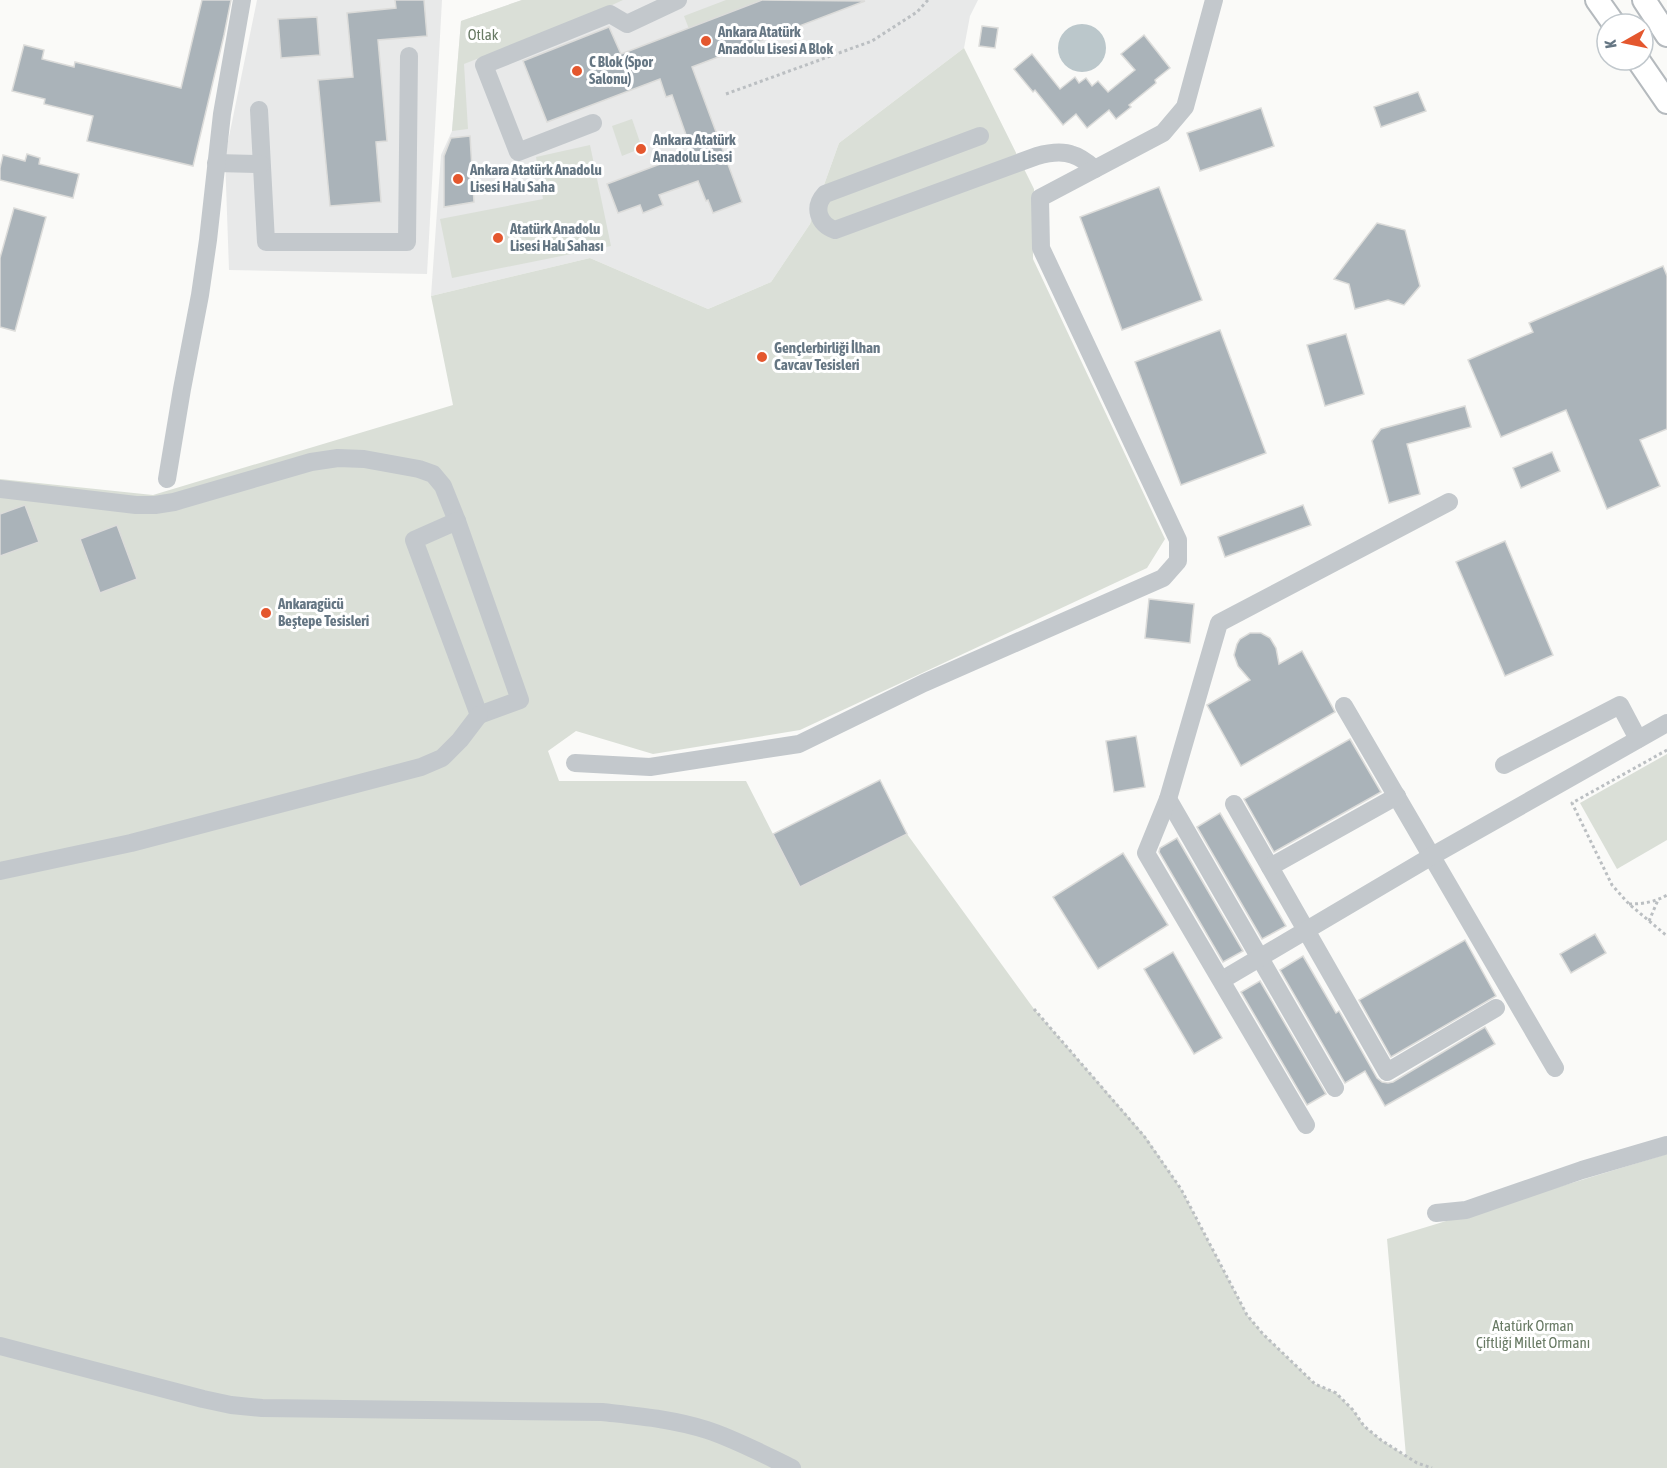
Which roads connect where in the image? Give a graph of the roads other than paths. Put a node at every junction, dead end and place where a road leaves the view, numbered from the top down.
1 (242, 0) edge
2 (678, 0) edge
3 (1214, 0) edge
4 (1644, 0) edge
5 (1667, 35) edge
6 (409, 56) dead end
7 (1646, 72) edge
8 (1667, 102) edge
9 (259, 110) dead end
10 (593, 123) dead end
11 (980, 136) dead end
12 (216, 163) junction
13 (261, 164) junction
14 (1095, 169) junction
15 (167, 479) dead end
16 (0, 489) edge
17 (1449, 502) dead end
18 (457, 521) junction
19 (1344, 706) dead end
20 (479, 715) junction
21 (1667, 723) edge
22 (1638, 739) junction
23 (575, 763) dead end
24 (1504, 765) dead end
25 (1397, 796) junction
26 (1168, 799) junction
27 (1234, 804) dead end
28 (1432, 856) junction
29 (1270, 867) junction
30 (0, 872) edge
31 (1307, 931) junction
32 (1259, 958) junction
33 (1222, 980) junction
34 (1496, 1008) dead end
35 (1555, 1068) dead end
36 (1335, 1088) dead end
37 (1306, 1125) dead end
38 (1667, 1145) edge
39 (1436, 1213) dead end
40 (0, 1346) edge
41 (792, 1468) edge

1 - 12 street
2 - 10 street
3 - 14 street
4 - 5 main road
6 - 13 street
7 - 8 main road
9 - 13 street
11 - 14 street
12 - 13 street
12 - 15 street
14 - 23 street
16 - 18 street
17 - 26 street
18 - 20 street
18 - 20 street
19 - 25 street
20 - 30 street
21 - 22 street
22 - 24 street
22 - 28 street
25 - 28 street
25 - 29 street
26 - 32 street
26 - 33 street
27 - 29 street
28 - 31 street
28 - 35 street
29 - 31 street
31 - 32 street
31 - 34 street
32 - 33 street
32 - 36 street
33 - 37 street
38 - 39 street
40 - 41 street

